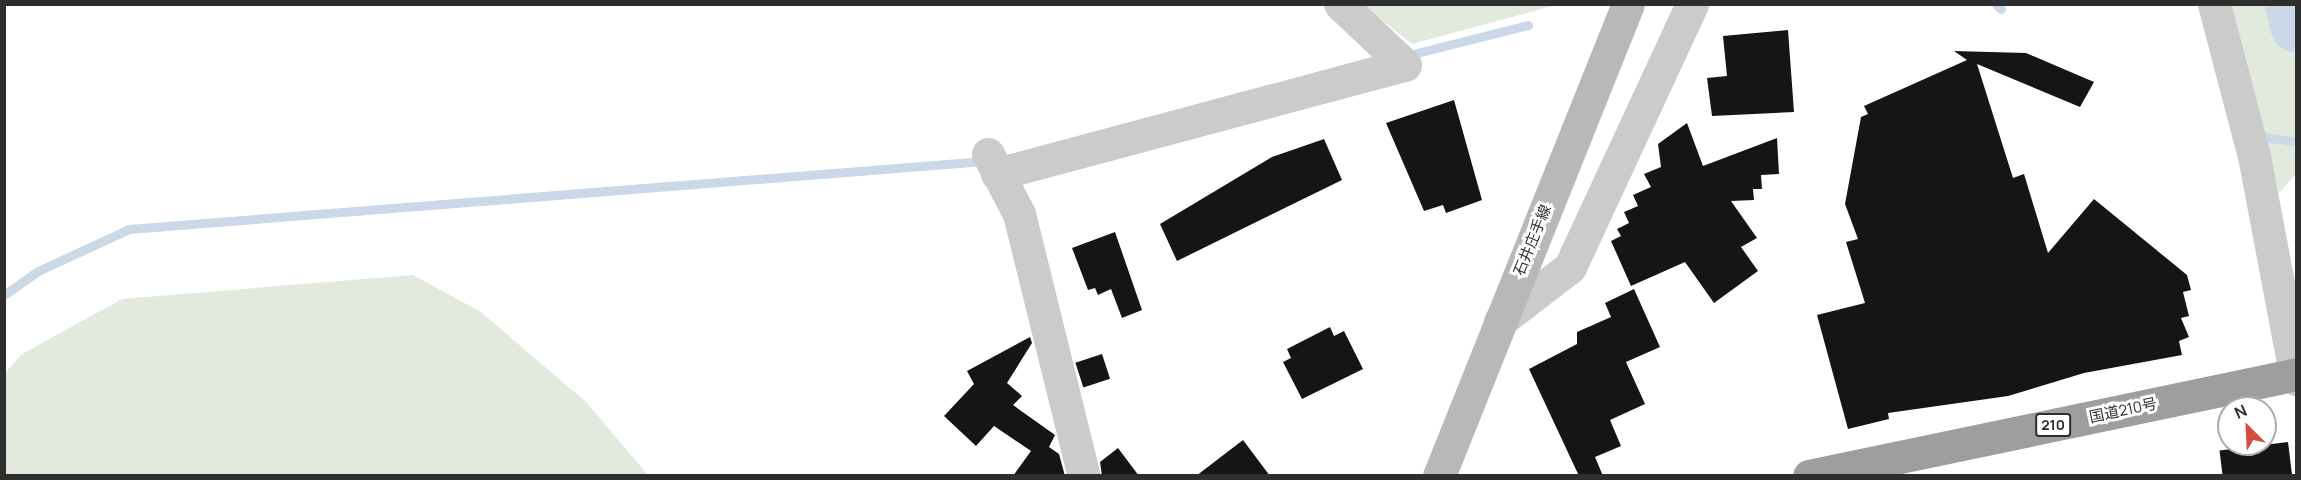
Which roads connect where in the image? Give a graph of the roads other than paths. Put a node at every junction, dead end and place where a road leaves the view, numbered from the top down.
1 (1340, 4) edge
2 (1628, 4) edge
3 (1692, 4) edge
4 (2214, 4) edge
5 (1500, 321) junction
6 (2296, 376) edge
7 (1084, 476) edge
8 (1438, 476) edge
9 (1809, 476) edge

1 - 7 street
2 - 5 main road, 石井庄手線
3 - 5 street
4 - 6 street
5 - 8 main road, 石井庄手線
6 - 9 highway, 国道210号 / 210

